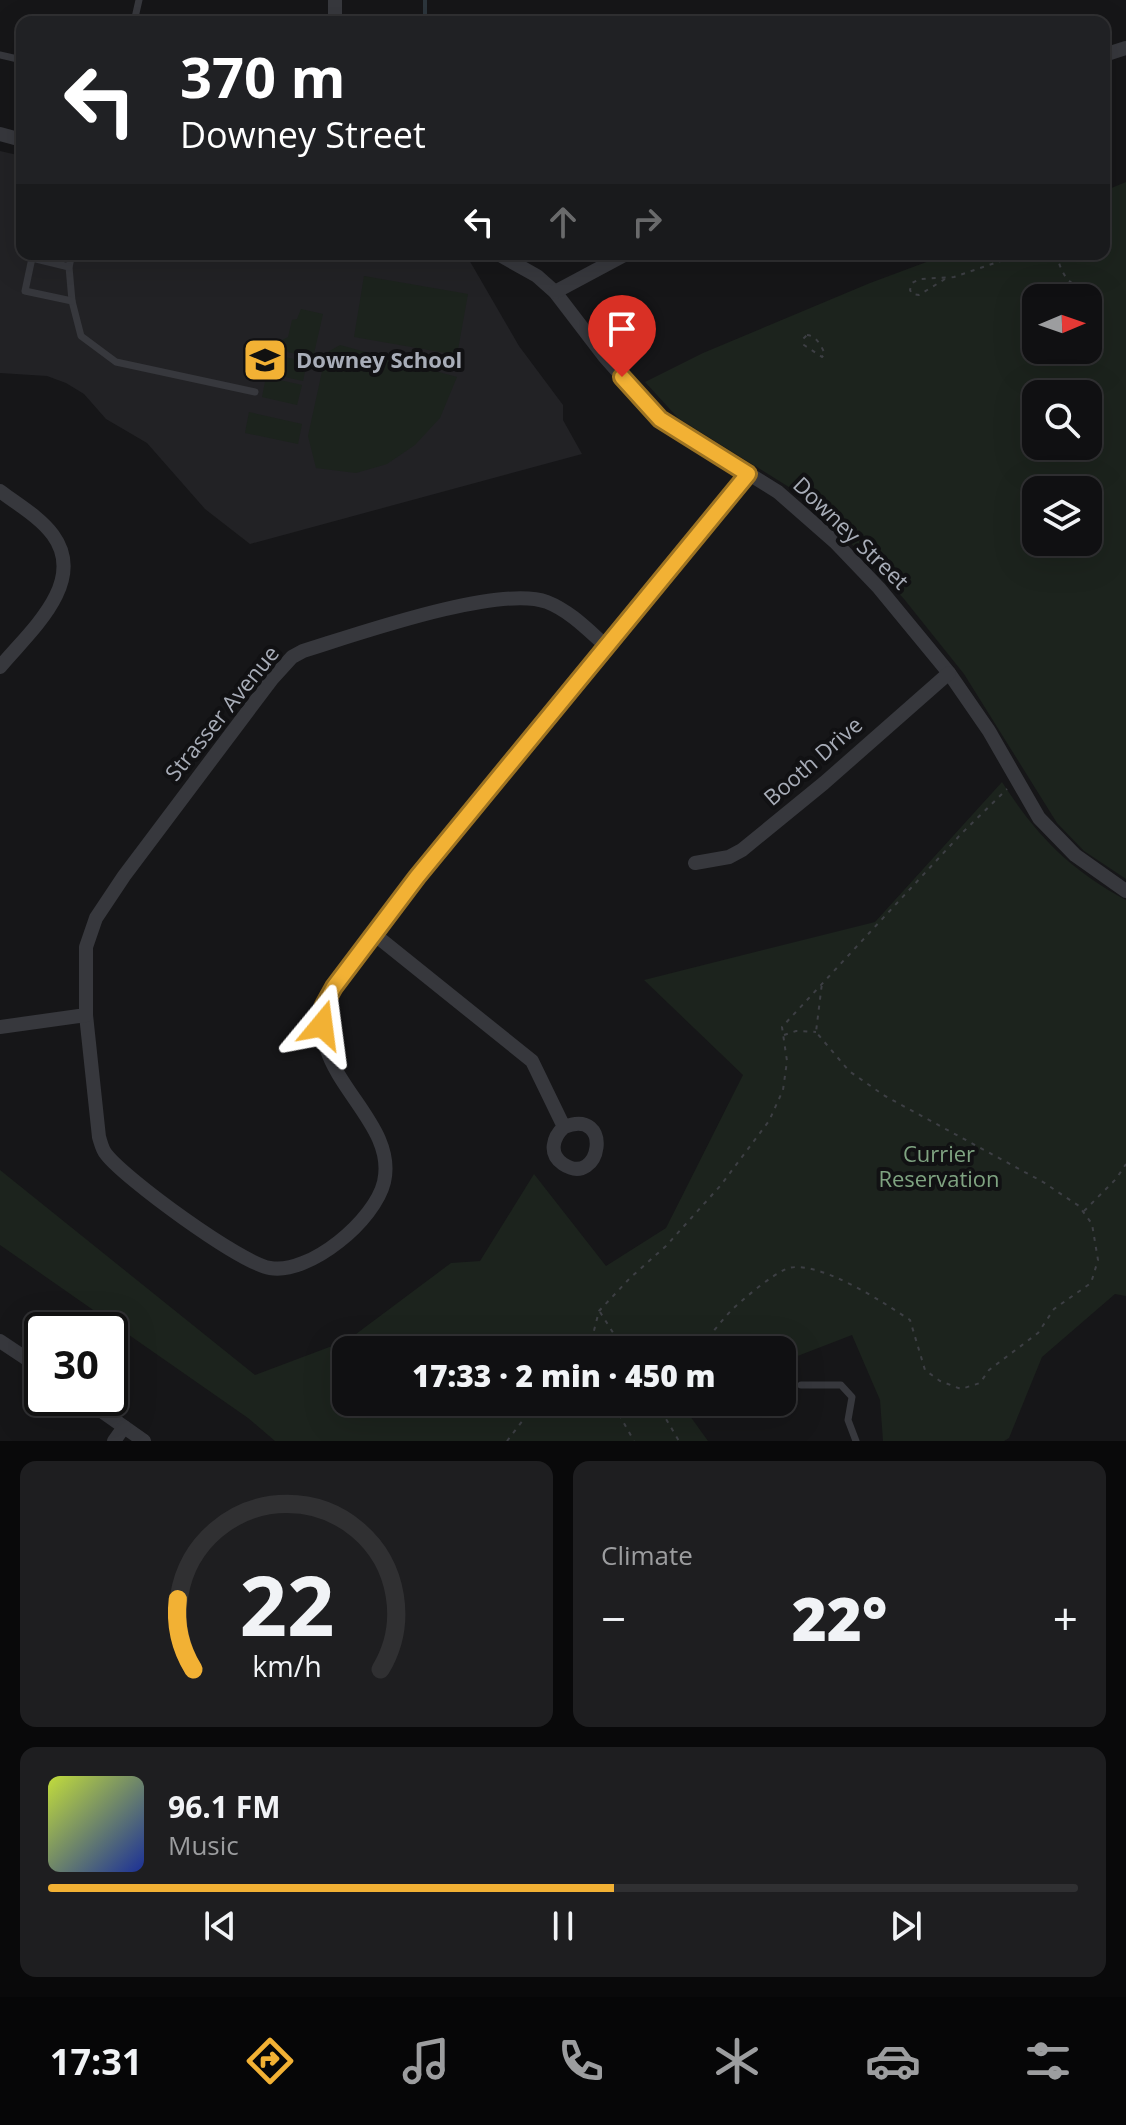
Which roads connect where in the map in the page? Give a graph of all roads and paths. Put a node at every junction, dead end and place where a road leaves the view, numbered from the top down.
1 (32, 260) edge
2 (40, 260) edge
3 (71, 260) edge
4 (509, 260) edge
5 (615, 260) edge
6 (1003, 260) edge
7 (1058, 260) edge
8 (69, 267) junction
9 (945, 279) junction
10 (1071, 284) edge
11 (555, 292) junction
12 (72, 301) junction
13 (824, 352) joint
14 (255, 392) dead end
15 (748, 474) junction
16 (0, 491) edge
17 (606, 646) junction
18 (0, 667) edge
19 (949, 673) junction
20 (1017, 780) junction
21 (695, 863) dead end
22 (1126, 891) edge
23 (374, 934) junction
24 (822, 983) junction
25 (86, 1015) junction
26 (0, 1027) edge
27 (816, 1032) junction
28 (783, 1036) junction
29 (564, 1127) dead end
30 (1126, 1164) edge
31 (1083, 1212) junction
32 (599, 1311) junction
33 (593, 1336) edge
34 (615, 1336) edge
35 (710, 1336) edge
36 (0, 1341) edge
37 (24, 1357) edge
38 (801, 1385) dead end
39 (108, 1416) edge
40 (526, 1416) edge
41 (620, 1416) edge
42 (664, 1416) edge
43 (124, 1427) junction
44 (114, 1441) edge
45 (144, 1441) edge
46 (507, 1441) edge
47 (634, 1441) edge
48 (679, 1441) edge
49 (856, 1441) edge

1 - 12 lane
2 - 8 lane
3 - 8 lane
4 - 11 street, Downey Street
5 - 11 street
6 - 9 path
7 - 10 path
8 - 12 lane
9 - 9 path
11 - 15 street, Downey Street
12 - 14 lane
13 - 13 path
15 - 17 street, Strasser Avenue
15 - 19 street, Downey Street
16 - 18 street
17 - 23 street, Strasser Avenue
17 - 25 street, Strasser Avenue
19 - 20 street, Downey Street
19 - 21 street, Booth Drive
20 - 22 street, Downey Street
20 - 24 path
23 - 25 street, Strasser Avenue
23 - 29 street
24 - 27 path
24 - 28 path
25 - 26 street
27 - 28 path
27 - 31 path
28 - 32 path
30 - 31 path
31 - 35 path
32 - 33 path
32 - 34 path
36 - 37 street
38 - 49 lane
39 - 43 street
40 - 46 path
41 - 47 path
42 - 48 path
43 - 44 street
43 - 45 street

